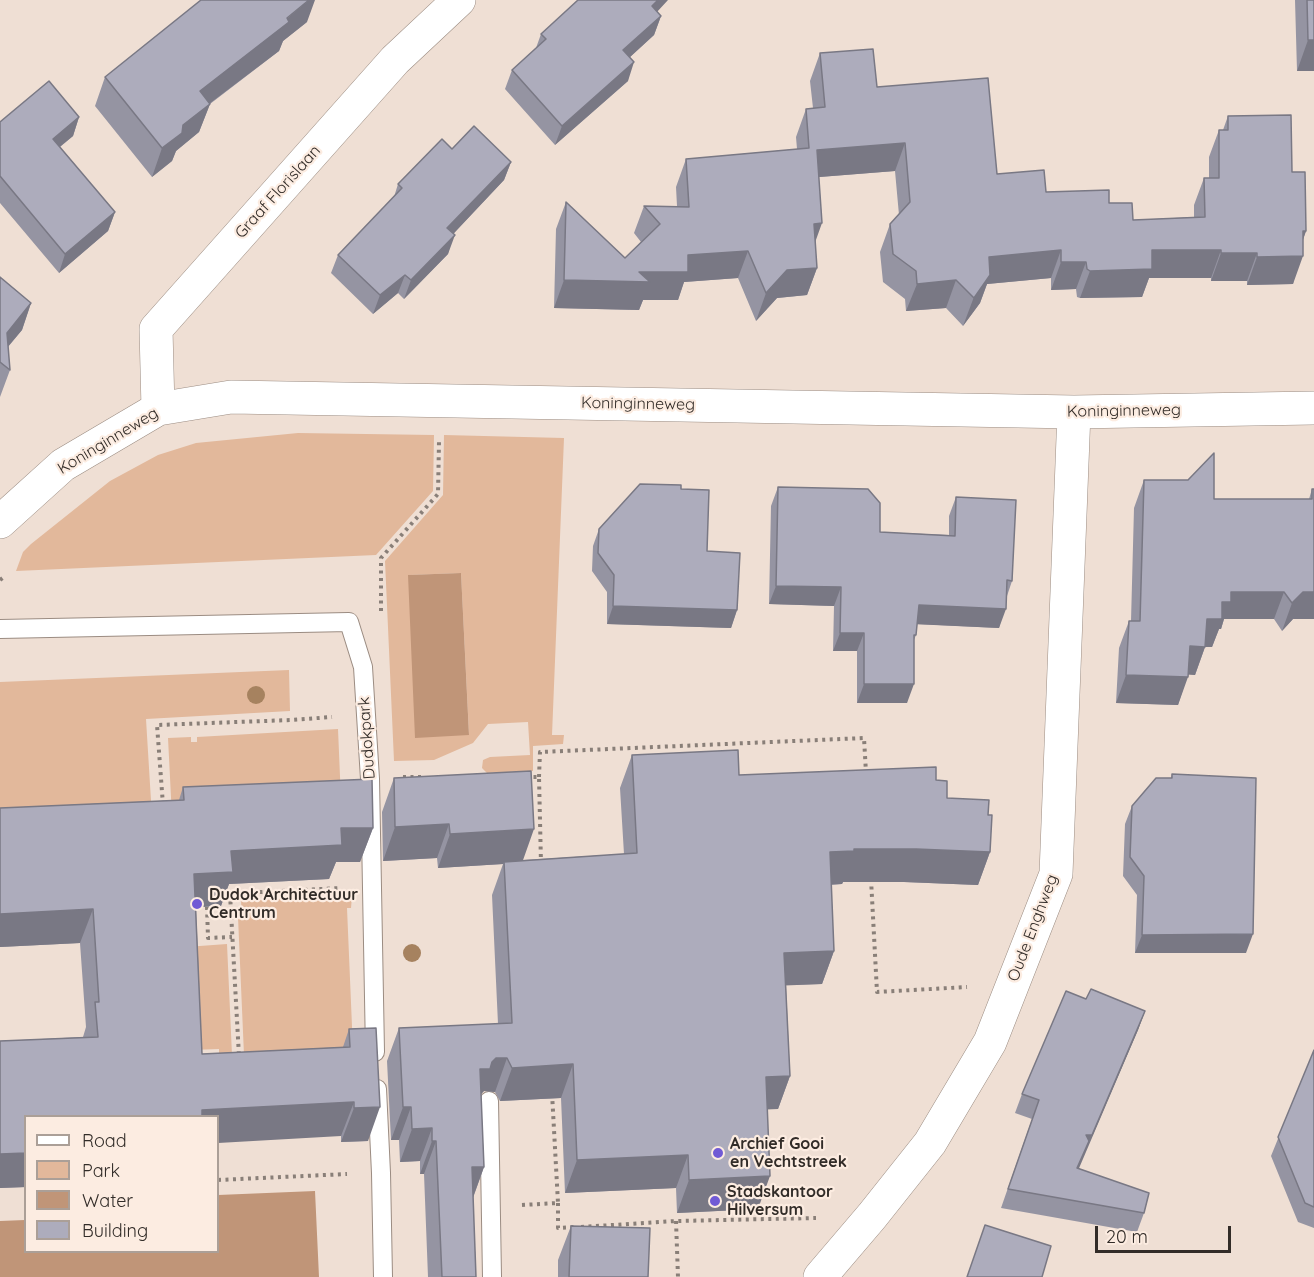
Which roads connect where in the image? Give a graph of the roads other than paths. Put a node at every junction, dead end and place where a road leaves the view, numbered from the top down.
1 (459, 0) edge
2 (1314, 408) edge
3 (158, 409) junction
4 (1074, 412) junction
5 (0, 522) edge
6 (0, 630) edge
7 (489, 1101) edge
8 (383, 1277) edge
9 (492, 1277) edge
10 (820, 1277) edge

1 - 3 street, Graaf Florislaan
2 - 4 street, Koninginneweg
3 - 4 street, Koninginneweg
3 - 5 street, Koninginneweg
4 - 10 street, Oude Enghweg
6 - 8 lane, Dudokpark
7 - 9 lane

